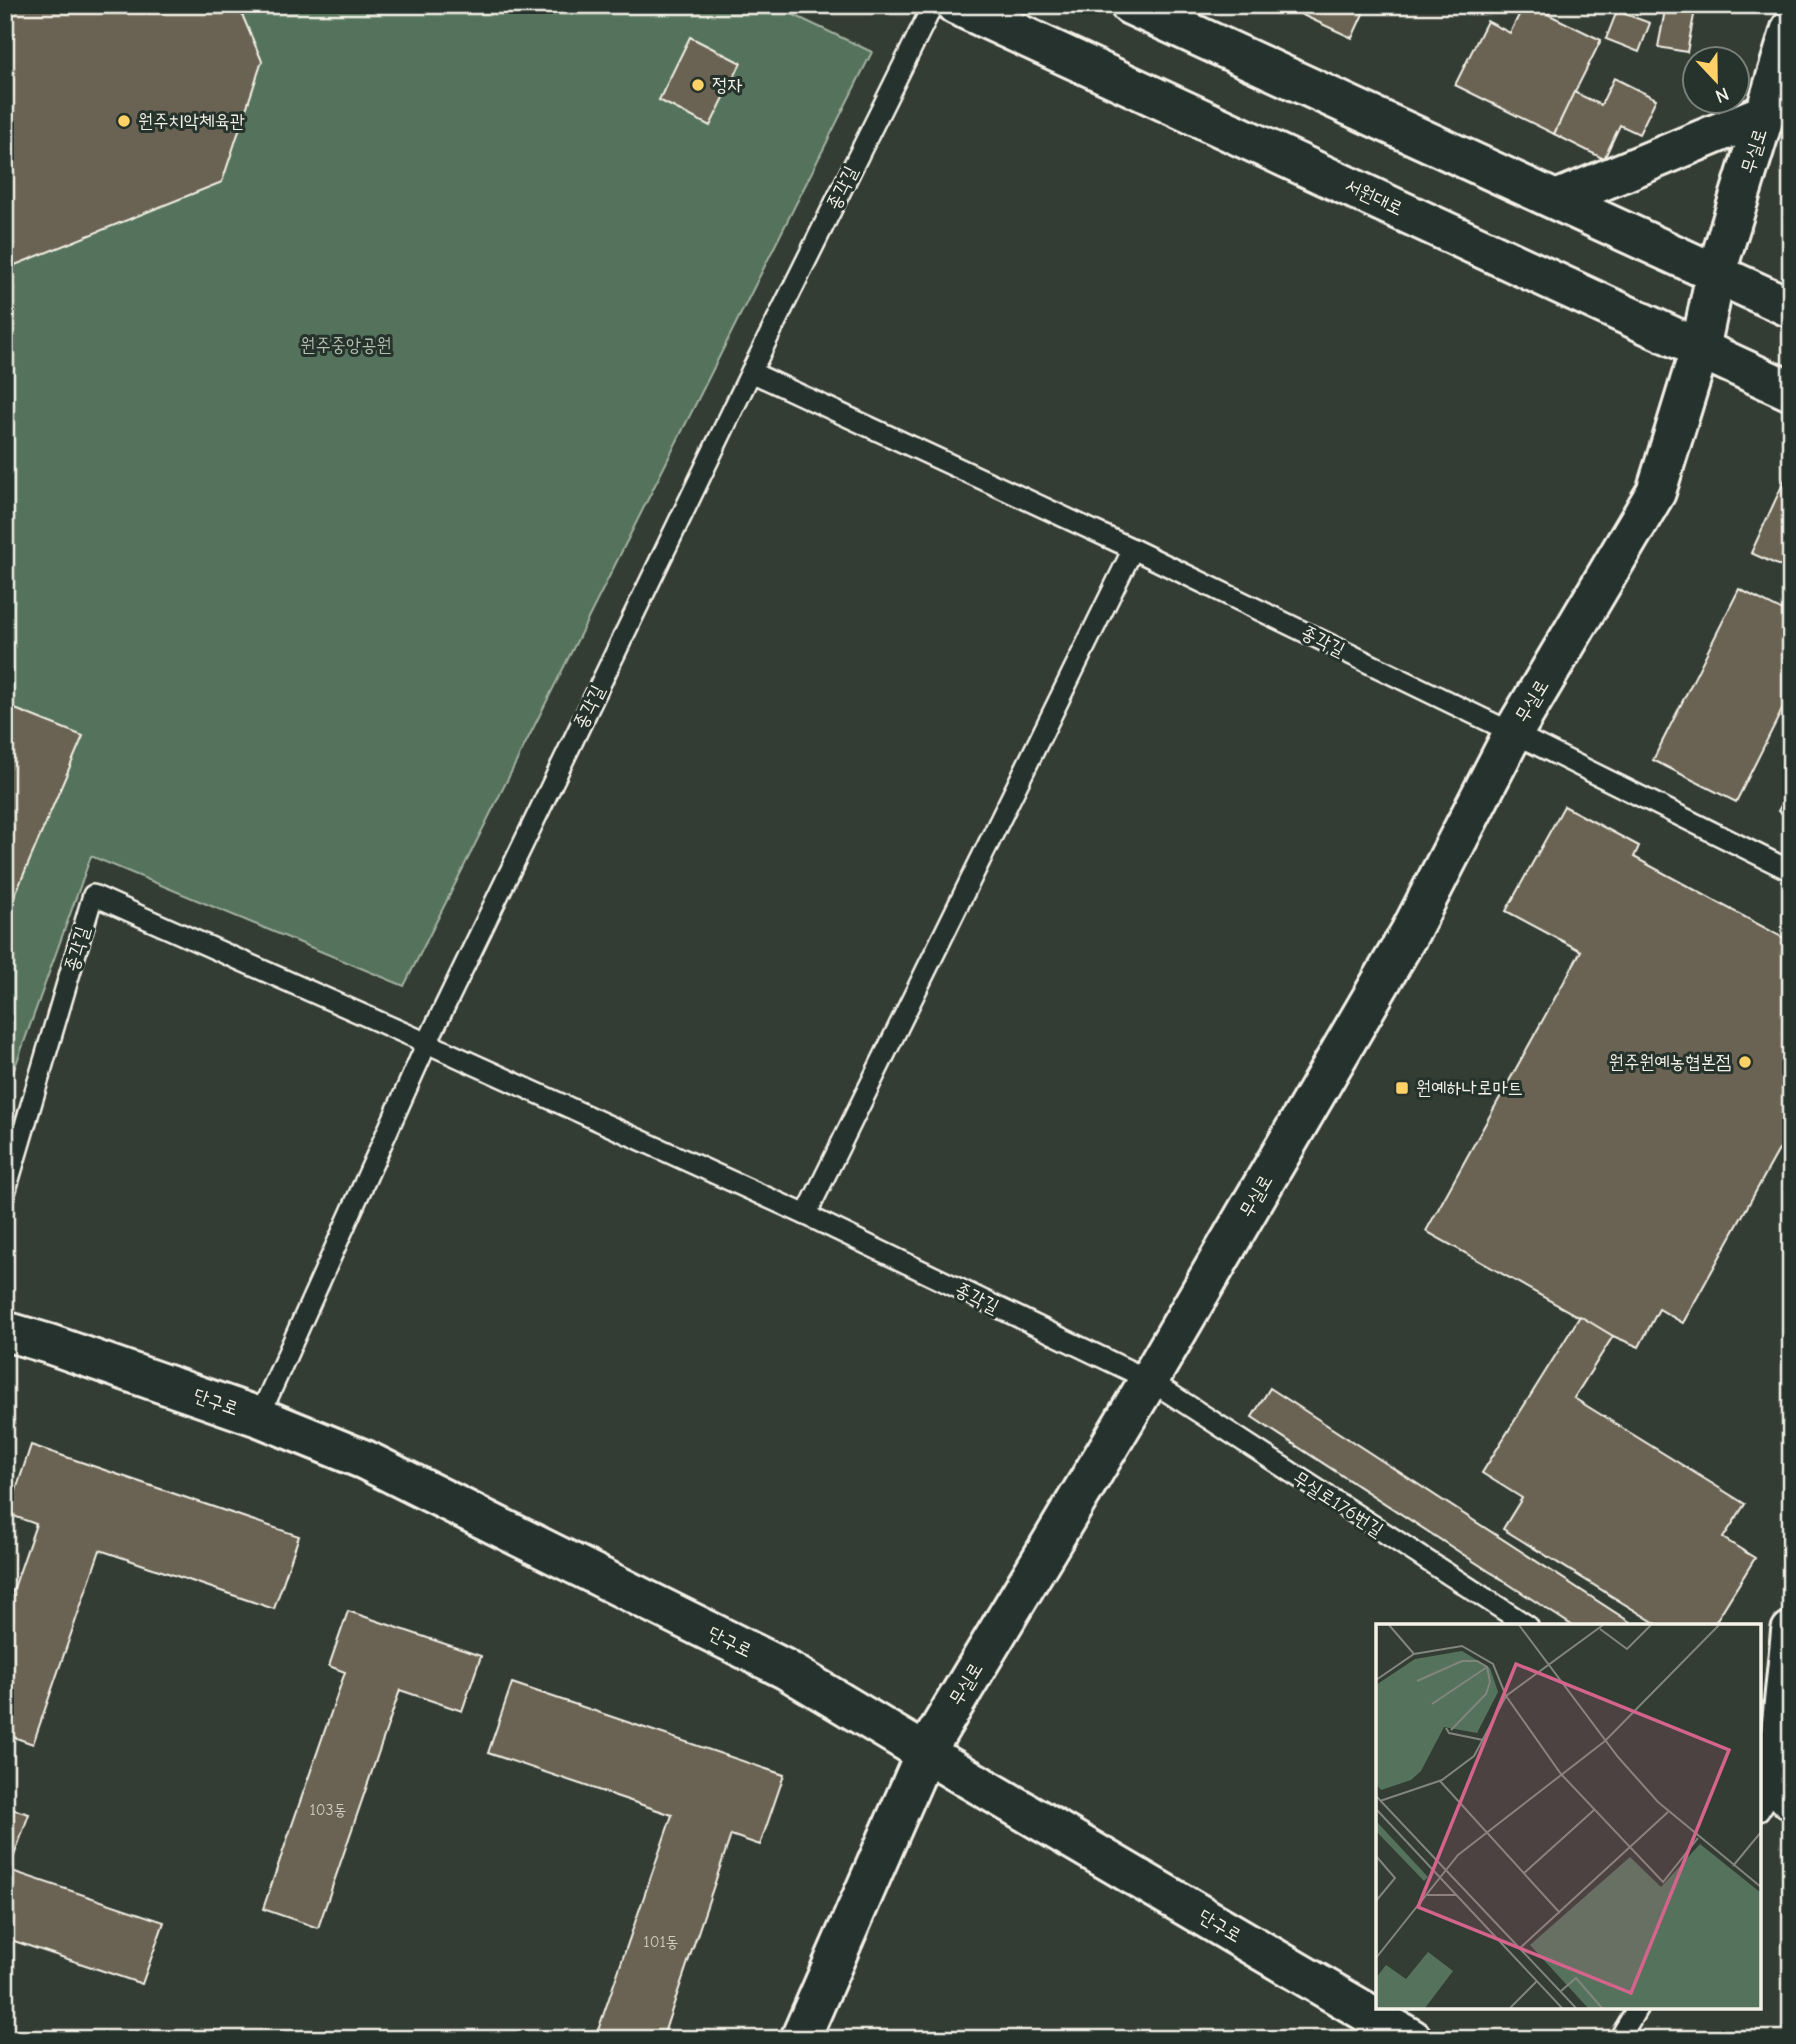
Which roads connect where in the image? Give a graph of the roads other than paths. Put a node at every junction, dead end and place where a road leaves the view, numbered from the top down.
1 (933, 5) edge
2 (956, 5) edge
3 (1130, 5) edge
4 (1791, 29) edge
5 (1766, 113) junction
6 (1556, 200) junction
7 (1716, 273) junction
8 (1791, 308) edge
9 (1700, 349) junction
10 (751, 372) junction
11 (1791, 391) edge
12 (1133, 550) junction
13 (1513, 733) junction
14 (1791, 872) edge
15 (428, 1043) junction
16 (5, 1193) edge
17 (806, 1215) junction
18 (5, 1331) edge
19 (1149, 1380) junction
20 (259, 1417) junction
21 (1525, 1624) edge
22 (1791, 1631) edge
23 (925, 1753) junction
24 (1771, 1792) edge
25 (1637, 2009) edge
26 (800, 2039) edge
27 (1412, 2039) edge
28 (1619, 2039) edge

1 - 10 lane, 종각길
2 - 9 street, 서원대로
3 - 6 street
4 - 5 street, 무실로
5 - 6 street
5 - 7 street, 무실로
6 - 7 street
7 - 8 street
7 - 9 street, 무실로
9 - 11 street, 서원대로
9 - 13 street, 무실로
10 - 12 lane, 종각길
10 - 15 lane, 종각길
12 - 13 lane, 종각길
12 - 17 lane
13 - 14 lane, 종각길
13 - 19 street, 무실로
15 - 16 lane, 종각길
15 - 17 lane, 종각길
15 - 20 lane, 종각길
17 - 19 lane, 종각길
18 - 20 street, 단구로
19 - 21 lane, 무실로176번길
19 - 23 street, 무실로
20 - 23 street, 단구로
22 - 24 street
23 - 26 street, 무실로
23 - 27 street, 단구로
25 - 28 lane

